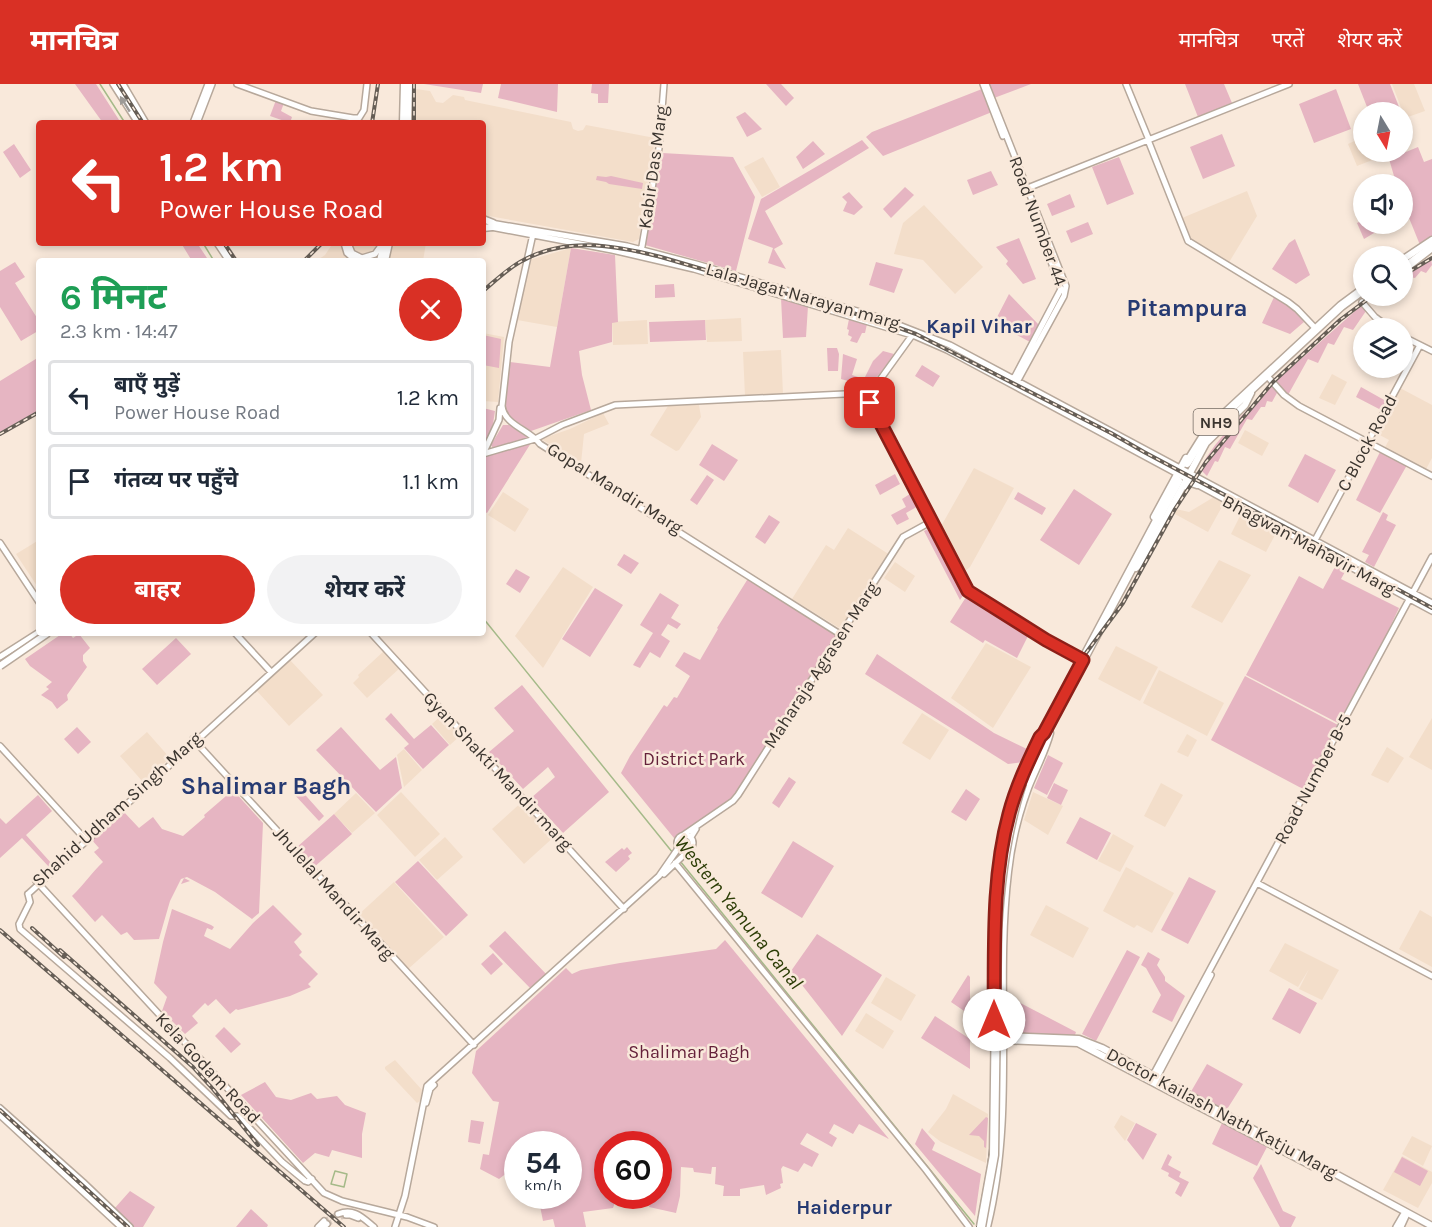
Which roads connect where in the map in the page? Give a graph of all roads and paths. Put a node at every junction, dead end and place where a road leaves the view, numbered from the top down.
1 (113, 84) edge
2 (123, 84) edge
3 (210, 84) edge
4 (237, 84) edge
5 (243, 84) edge
6 (365, 84) edge
7 (404, 84) edge
8 (410, 84) edge
9 (663, 84) edge
10 (984, 84) edge
11 (1126, 84) edge
12 (1289, 84) edge
13 (355, 118) junction
14 (136, 120) edge
15 (144, 120) edge
16 (194, 120) edge
17 (198, 120) edge
18 (405, 120) edge
19 (405, 120) edge
20 (1148, 140) junction
21 (1025, 189) junction
22 (486, 224) edge
23 (521, 232) junction
24 (533, 234) junction
25 (596, 243) junction
26 (348, 246) edge
27 (381, 246) edge
28 (1432, 246) edge
29 (639, 253) junction
30 (1413, 256) edge
31 (1413, 257) edge
32 (362, 258) edge
33 (362, 258) edge
34 (1413, 261) edge
35 (1353, 297) edge
36 (1353, 304) edge
37 (512, 323) junction
38 (1316, 329) junction
39 (913, 333) junction
40 (1413, 342) edge
41 (1420, 345) junction
42 (1432, 351) edge
43 (1268, 377) junction
44 (503, 382) junction
45 (1014, 383) junction
46 (1252, 390) junction
47 (867, 395) junction
48 (516, 425) junction
49 (495, 429) junction
50 (527, 432) junction
51 (537, 440) junction
52 (528, 441) junction
53 (1368, 442) junction
54 (489, 443) junction
55 (486, 448) edge
56 (495, 451) junction
57 (486, 453) edge
58 (1181, 473) junction
59 (1432, 476) edge
60 (1197, 484) joint
61 (1157, 512) junction
62 (933, 522) junction
63 (0, 538) edge
64 (0, 543) edge
65 (1313, 543) junction
66 (1432, 557) edge
67 (1432, 564) edge
68 (1134, 568) junction
69 (36, 592) edge
70 (1414, 594) junction
71 (36, 597) edge
72 (1411, 600) junction
73 (1432, 603) edge
74 (1432, 611) edge
75 (36, 634) edge
76 (843, 634) junction
77 (32, 636) junction
78 (36, 636) edge
79 (45, 636) edge
80 (46, 636) edge
81 (240, 636) edge
82 (310, 636) edge
83 (376, 636) edge
84 (37, 643) junction
85 (1081, 658) junction
86 (0, 663) edge
87 (271, 670) junction
88 (1047, 733) junction
89 (193, 741) junction
90 (0, 748) edge
91 (1024, 784) junction
92 (682, 836) junction
93 (691, 837) junction
94 (84, 840) junction
95 (678, 844) junction
96 (1002, 845) junction
97 (1012, 847) junction
98 (689, 850) junction
99 (676, 858) junction
100 (38, 882) junction
101 (1258, 884) junction
102 (997, 897) junction
103 (1005, 898) junction
104 (626, 908) junction
105 (1432, 976) edge
106 (994, 995) junction
107 (1002, 996) junction
108 (1002, 1038) junction
109 (473, 1047) junction
110 (1154, 1079) junction
111 (995, 1081) junction
112 (0, 1108) edge
113 (0, 1115) edge
114 (40, 1155) junction
115 (49, 1167) dead end
116 (66, 1167) junction
117 (58, 1173) junction
118 (312, 1178) junction
119 (104, 1206) junction
120 (339, 1214) tunnel mouth
121 (346, 1215) dead end
122 (403, 1215) junction
123 (1405, 1216) junction
124 (325, 1224) edge
125 (1432, 1226) edge
126 (120, 1227) edge
127 (130, 1227) edge
128 (318, 1227) edge
129 (368, 1227) edge
130 (374, 1227) edge
131 (397, 1227) edge
132 (434, 1227) edge
133 (969, 1227) edge
134 (980, 1227) edge
135 (986, 1227) edge
136 (1396, 1227) edge
137 (1401, 1227) edge
138 (1426, 1227) edge

14 -> 1 street
2 - 15 street
3 - 16 street
3 - 17 street
4 - 13 street
5 - 13 street
6 - 13 street
7 - 18 main road
8 - 19 main road
9 - 29 street, Kabir Das Marg
10 - 21 street, Road Number 44
11 - 20 street
12 - 20 street
20 - 21 street
20 - 38 street
21 - 45 street, Road Number 44
22 - 23 street, Lala Jagat Narayan marg
22 - 25 street, Lala Jagat Narayan marg
23 - 24 street, Lala Jagat Narayan marg
23 - 37 street
24 - 25 street, Lala Jagat Narayan marg
24 - 37 street
25 - 29 street, Lala Jagat Narayan marg
26 - 32 street
27 - 33 street
28 - 30 main road
28 - 31 highway
28 - 34 main road
29 - 39 street, Lala Jagat Narayan marg
35 - 38 highway, NH9
36 - 43 highway
37 - 44 street
38 - 46 highway, NH9
39 - 45 street, Lala Jagat Narayan marg
39 - 47 street
40 - 41 street
41 - 42 street
41 - 53 street, C Block Road
43 - 46 highway
43 - 53 street
44 - 48 street
44 - 49 street
45 - 58 street, Lala Jagat Narayan marg
46 - 58 highway
46 - 58 main road
47 - 51 street
47 - 62 street
48 - 49 street
48 - 50 street, Gopal Mandir Marg
49 - 54 street
50 - 51 street, Gopal Mandir Marg
50 - 52 street
51 - 52 street
51 - 76 street, Gopal Mandir Marg
52 - 56 street
53 - 59 street
53 - 65 street, C Block Road
54 - 55 street
54 - 56 street
56 - 57 street
58 - 60 main road
58 - 61 main road
58 - 61 main road
58 - 65 street, Bhagwan Mahavir Marg
58 - 68 highway
60 - 65 street, Bhagwan Mahavir Marg
61 - 68 main road
62 - 76 street, Maharaja Agrasen Marg
62 - 85 street
63 - 69 street
64 - 71 street
65 - 70 street, Bhagwan Mahavir Marg
65 - 72 street, Bhagwan Mahavir Marg
66 - 70 street
67 - 70 street
68 - 85 highway
68 - 88 highway
70 - 72 street
70 - 73 street, Bhagwan Mahavir Marg
72 - 74 street, Bhagwan Mahavir Marg
72 - 101 street, Road Number B-5
72 - 101 street
75 - 77 street
76 - 92 street, Maharaja Agrasen Marg
76 - 93 street, Maharaja Agrasen Marg
77 - 84 street
77 - 86 street
78 - 86 main road, bridge
79 - 86 main road, bridge
80 - 84 street
81 - 87 street
82 - 87 street, Shahid Udham Singh Marg
83 - 104 street, Gyan Shakti Mandir marg
84 - 86 street
85 - 88 highway
87 - 89 street, Shahid Udham Singh Marg
88 - 91 highway
88 - 96 main road
88 - 97 main road
89 - 94 street, Shahid Udham Singh Marg
89 - 109 street, Jhulelal Mandir Marg
90 - 94 street
91 - 134 highway, bridge
91 - 135 highway, bridge
92 - 93 street
92 - 95 street
93 - 98 street
94 - 100 street, Shahid Udham Singh Marg
95 - 98 street
95 - 99 street
96 - 97 main road
96 - 102 main road
97 - 103 main road
98 - 99 street
99 - 104 street
99 - 133 street
100 - 118 street, Kela Godam Road
100 - 118 street, Shahid Udham Singh Marg
101 - 105 street
101 - 110 street
101 - 110 street, Road Number B-5
102 - 103 main road
102 - 106 main road
103 - 107 main road
104 - 109 street
106 - 107 main road
106 - 111 main road
107 - 108 main road
108 - 110 main road, Doctor Kailash Nath Katju Marg
108 - 111 main road
109 - 122 street
110 - 123 main road, Doctor Kailash Nath Katju Marg
110 - 125 main road, Doctor Kailash Nath Katju Marg
111 - 134 main road
111 - 135 main road
112 - 116 street
113 - 114 street
114 - 115 street
114 - 117 street
116 - 117 street
116 - 119 street
117 - 119 street
118 - 122 street, Kela Godam Road
119 - 126 street
119 - 127 street
120 - 130 street
121 - 129 street
122 - 131 street
122 - 132 street, Kela Godam Road
123 - 136 street
123 - 137 street
123 - 138 main road, Doctor Kailash Nath Katju Marg
124 - 128 street

